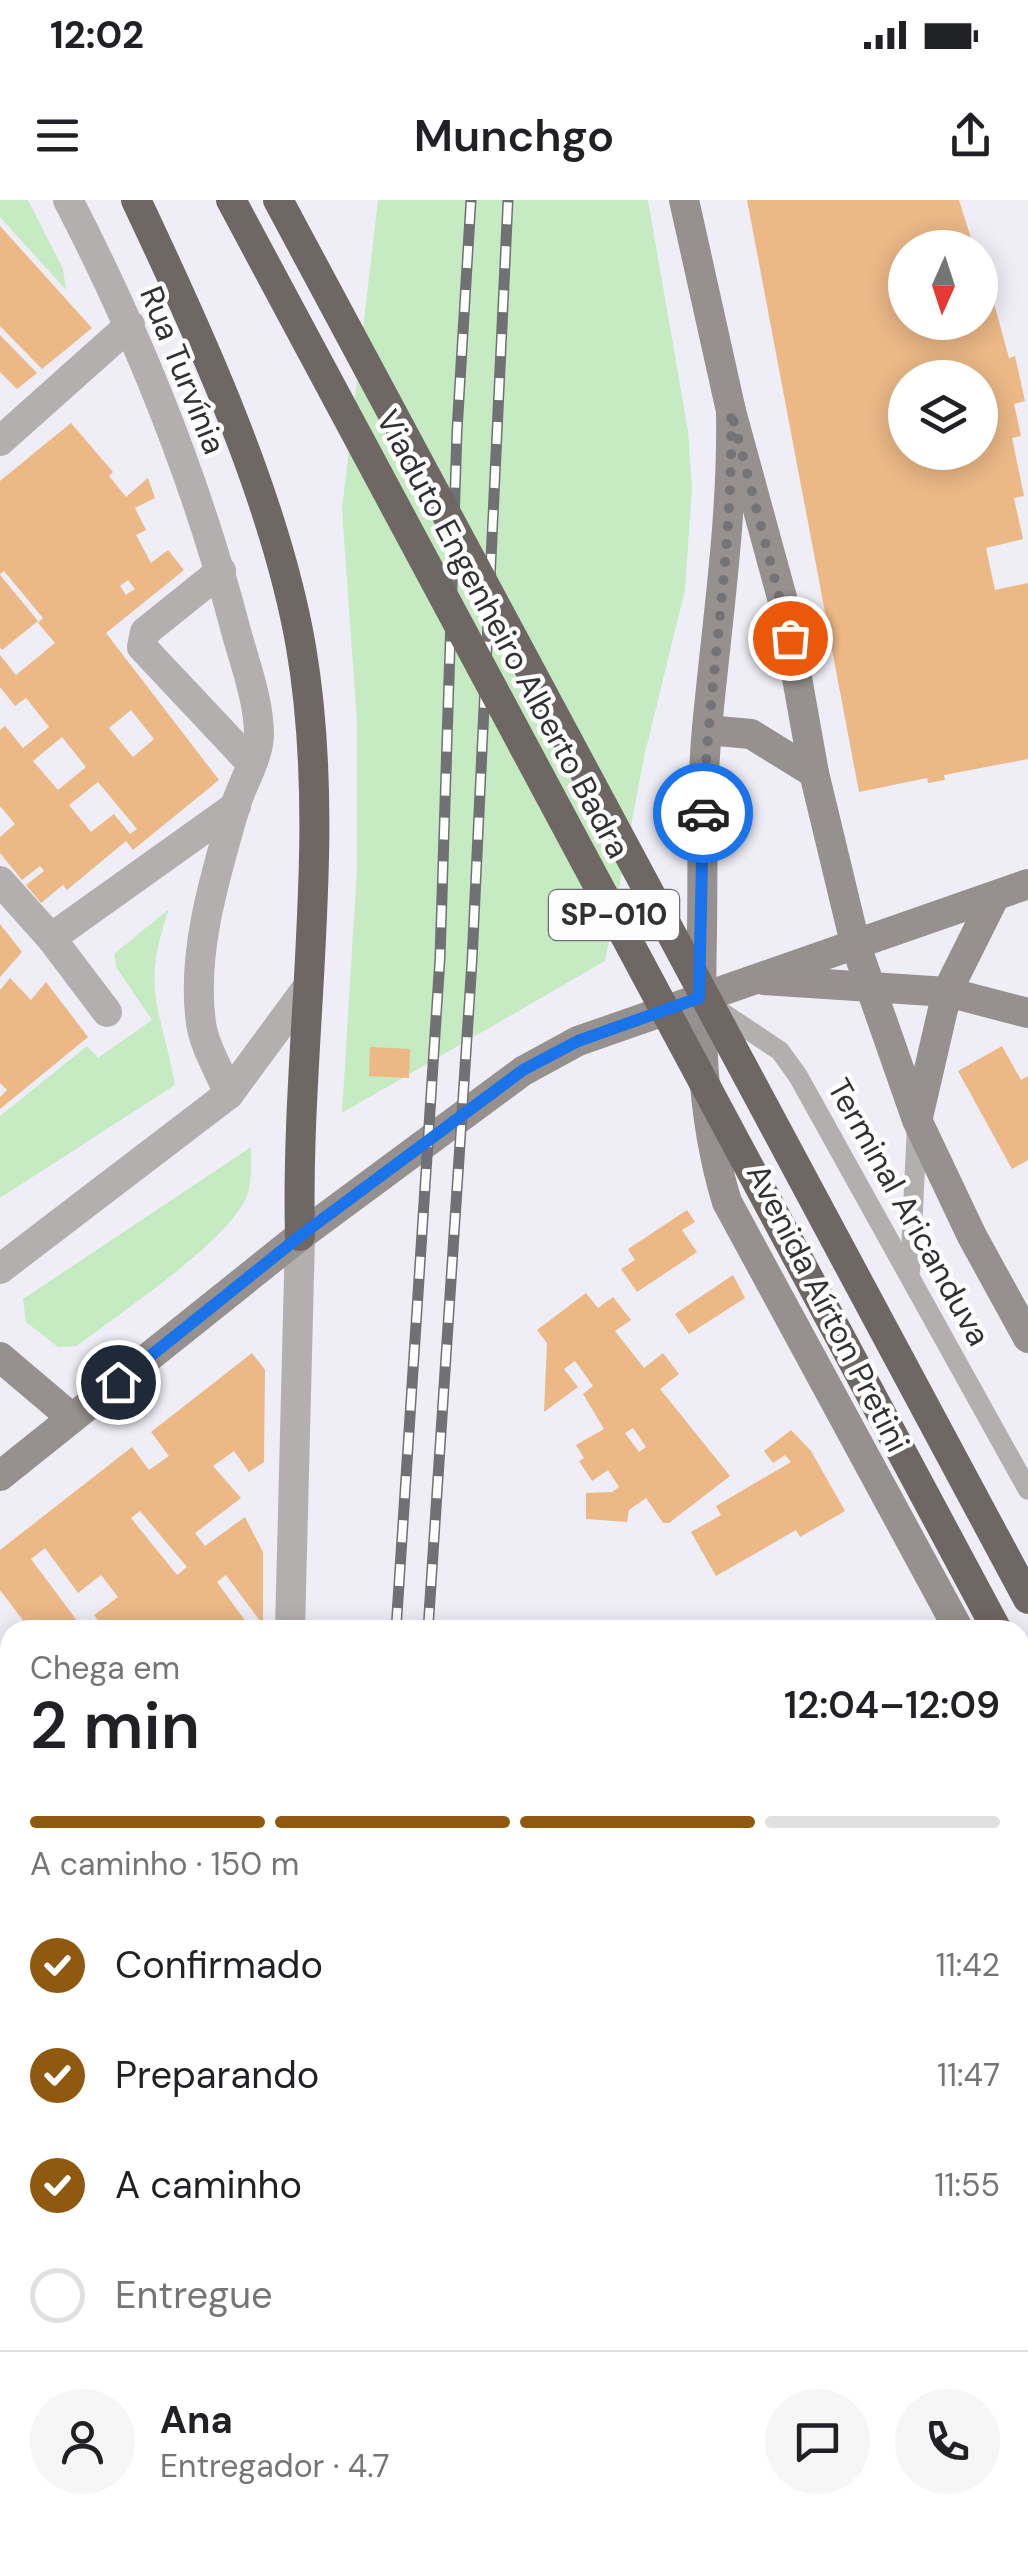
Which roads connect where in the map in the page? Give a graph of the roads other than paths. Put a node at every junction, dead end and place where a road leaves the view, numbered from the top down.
1 (68, 200) edge
2 (136, 200) edge
3 (231, 200) edge
4 (278, 200) edge
5 (684, 200) edge
6 (130, 325) junction
7 (731, 411) junction
8 (0, 441) edge
9 (221, 572) junction
10 (707, 730) junction
11 (252, 764) junction
12 (814, 773) junction
13 (236, 806) junction
14 (0, 882) edge
15 (1028, 884) edge
16 (995, 896) junction
17 (51, 938) junction
18 (855, 943) junction
19 (750, 979) junction
20 (869, 986) junction
21 (304, 992) junction
22 (947, 992) junction
23 (699, 998) junction
24 (107, 1012) dead end
25 (1028, 1013) edge
26 (228, 1094) junction
27 (917, 1120) junction
28 (300, 1236) junction
29 (0, 1269) edge
30 (910, 1274) junction
31 (1028, 1338) edge
32 (0, 1357) edge
33 (72, 1418) junction
34 (0, 1476) edge
35 (1028, 1490) edge
36 (1028, 1599) edge
37 (290, 1620) edge
38 (954, 1620) edge
39 (992, 1620) edge

1 - 6 street, Rua Turvínia
2 - 21 highway
3 - 39 highway, Viaduto Engenheiro Alberto Badra / SP-010, bridge
4 - 36 highway, Viaduto Engenheiro Alberto Badra / SP-010, bridge
5 - 7 main road
6 - 8 street
6 - 9 street, Rua Turvínia
7 - 10 main road, Avenida Aírton Pretini
7 - 12 main road
9 - 11 street, Rua Turvínia
9 - 11 street
10 - 12 main road
10 - 23 main road, Avenida Aírton Pretini
11 - 13 street, Rua Turvínia
12 - 18 main road
13 - 17 street
13 - 26 street, Rua Turvínia
14 - 17 street
15 - 16 main road
16 - 18 main road
16 - 22 main road
17 - 24 street
18 - 19 main road
18 - 20 main road
19 - 20 main road
19 - 23 main road
20 - 22 main road
20 - 27 main road
21 - 26 street
21 - 28 highway
22 - 25 main road
22 - 27 main road
23 - 28 main road
23 - 30 lane, Terminal Aricanduva
23 - 38 main road, Avenida Aírton Pretini
26 - 29 street
27 - 30 lane
27 - 31 main road
28 - 33 main road
28 - 37 street
30 - 35 lane, Terminal Aricanduva
32 - 33 main road
33 - 34 main road

